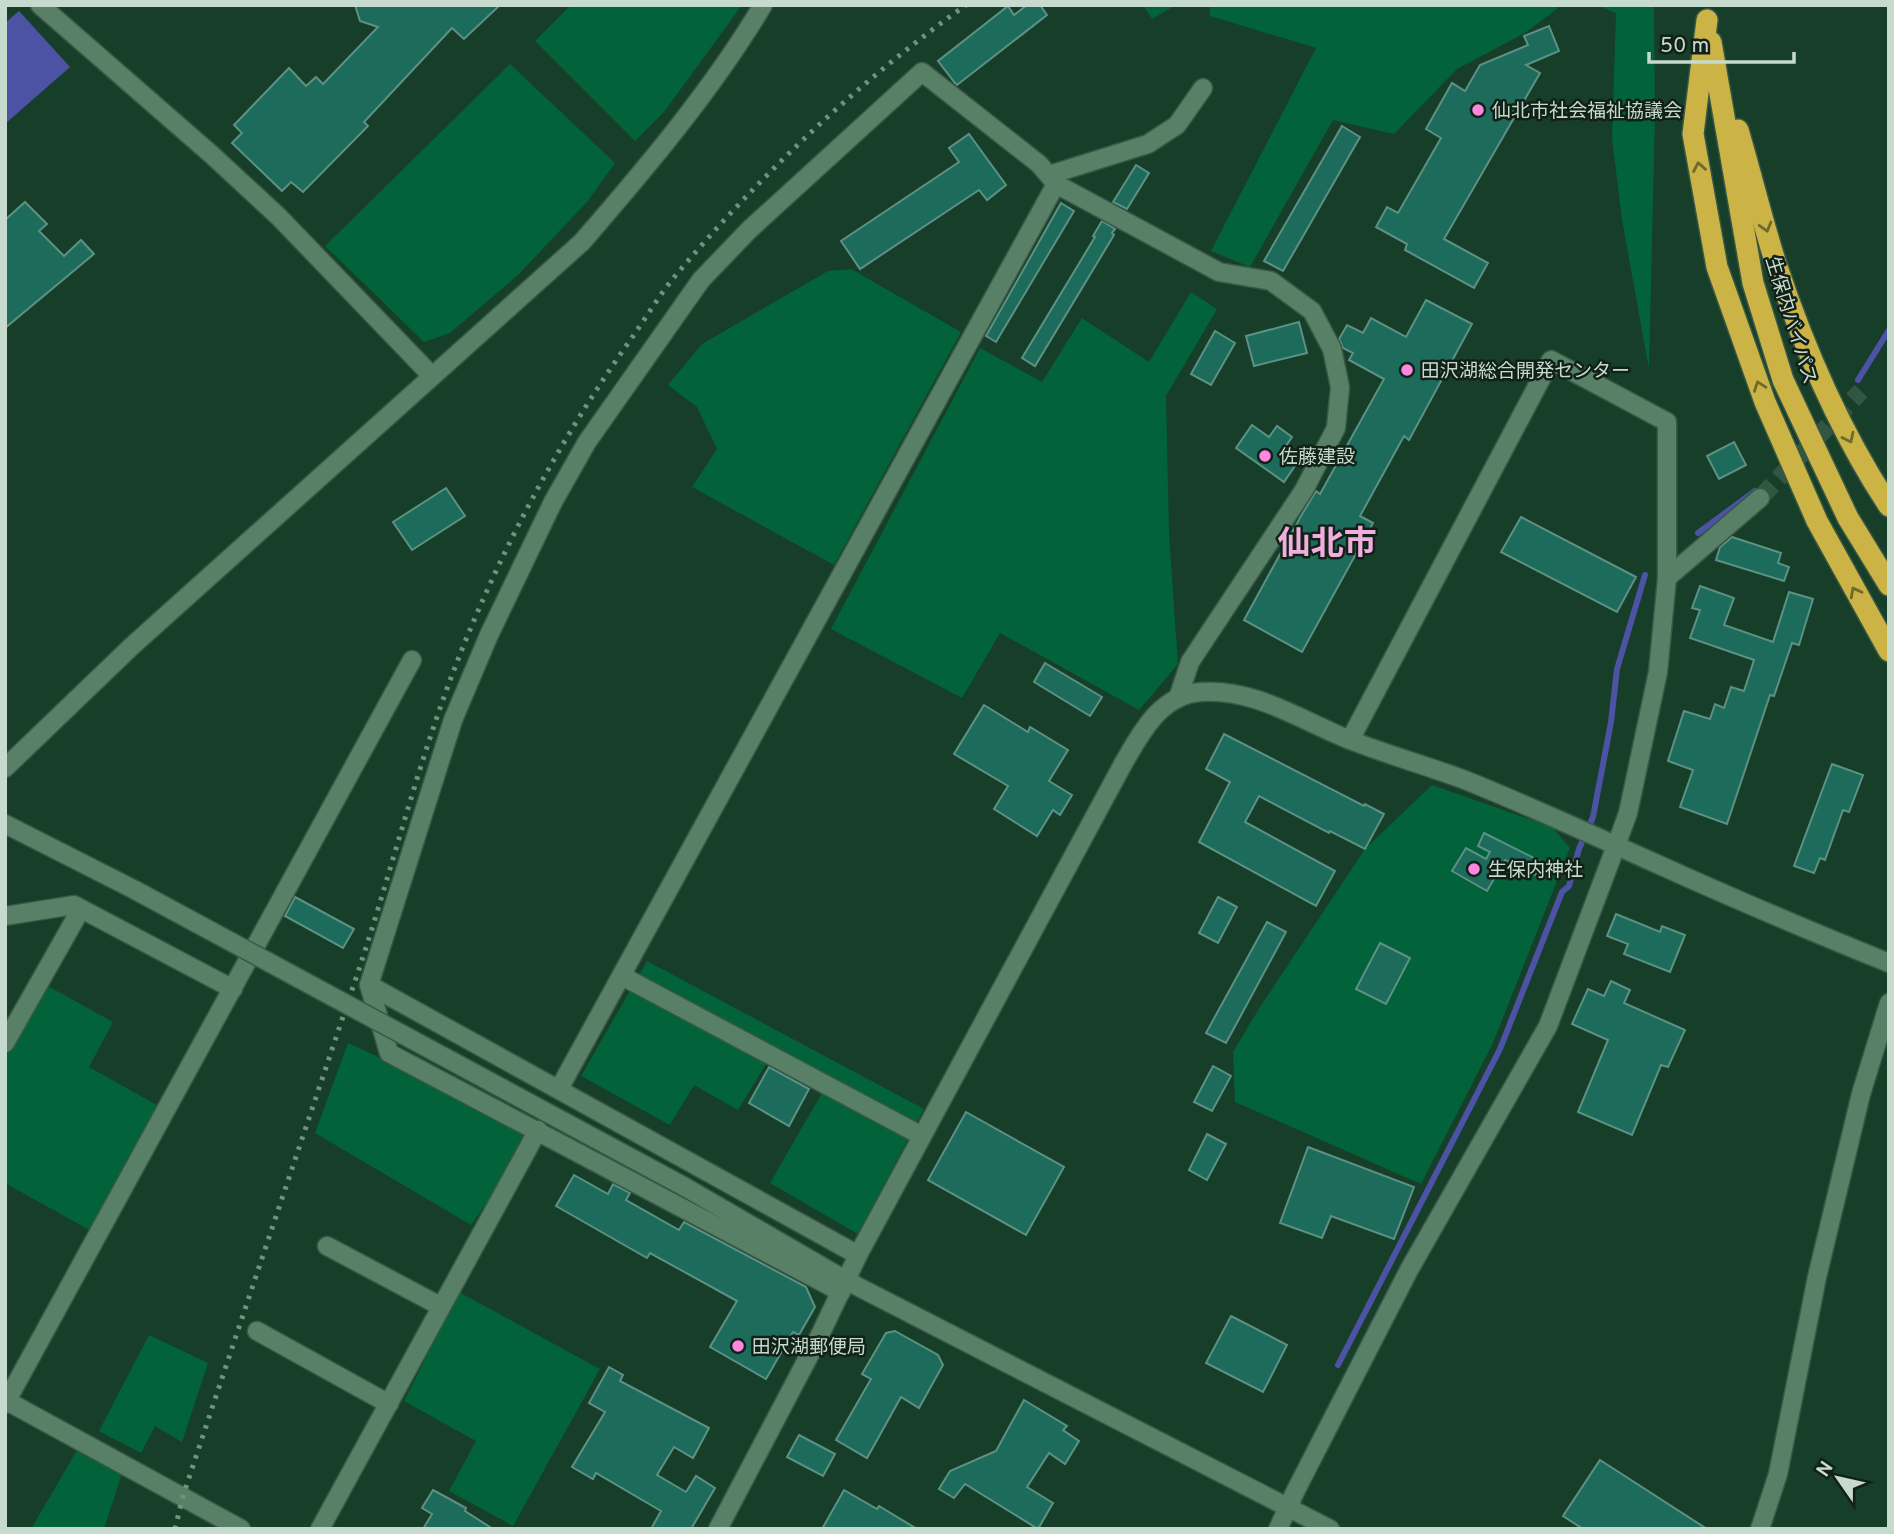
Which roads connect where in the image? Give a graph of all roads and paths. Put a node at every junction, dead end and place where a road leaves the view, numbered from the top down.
1 (40, 5) edge
2 (763, 5) edge
3 (1707, 13) edge
4 (1203, 88) dead end
5 (1052, 180) junction
6 (432, 376) junction
7 (1760, 498) tunnel mouth
8 (1889, 506) edge
9 (1667, 578) junction
10 (1889, 586) edge
11 (1889, 651) edge
12 (412, 660) dead end
13 (1178, 698) junction
14 (1350, 740) junction
15 (5, 768) edge
16 (5, 824) edge
17 (1616, 846) junction
18 (81, 909) junction
19 (5, 916) edge
20 (1889, 963) edge
21 (622, 976) junction
22 (369, 985) junction
23 (233, 989) junction
24 (1889, 1003) edge
25 (5, 1043) edge
26 (559, 1089) junction
27 (538, 1130) junction
28 (922, 1136) junction
29 (327, 1246) dead end
30 (858, 1255) junction
31 (844, 1286) junction
32 (440, 1306) junction
33 (257, 1331) dead end
34 (6, 1402) edge
35 (389, 1404) junction
36 (1289, 1506) junction
37 (241, 1529) edge
38 (320, 1529) edge
39 (718, 1529) edge
40 (1278, 1529) edge
41 (1331, 1529) edge
42 (1760, 1529) edge

1 - 6 street
2 - 6 street
3 -> 8 highway
3 - 10 highway, 生保内バイパス
11 -> 3 highway
4 - 5 street
5 - 13 street
5 - 21 street
5 - 22 street
6 - 15 street
7 - 9 street
9 - 14 street
9 - 17 street
12 - 23 street
13 - 14 street
13 - 28 street
14 - 17 street
16 - 31 street, bridge
17 - 20 street
17 - 36 street
18 - 19 street
18 - 23 street
18 - 25 street
21 - 26 street
21 - 28 street
22 - 26 street
22 - 27 street
23 - 34 street
24 - 42 street
26 - 30 street
27 - 31 street
27 - 32 street
28 - 30 street
29 - 32 street
30 - 31 street
31 - 36 street
31 - 39 street
32 - 35 street
33 - 35 street
34 - 37 street
35 - 38 street
36 - 40 street
36 - 41 street

